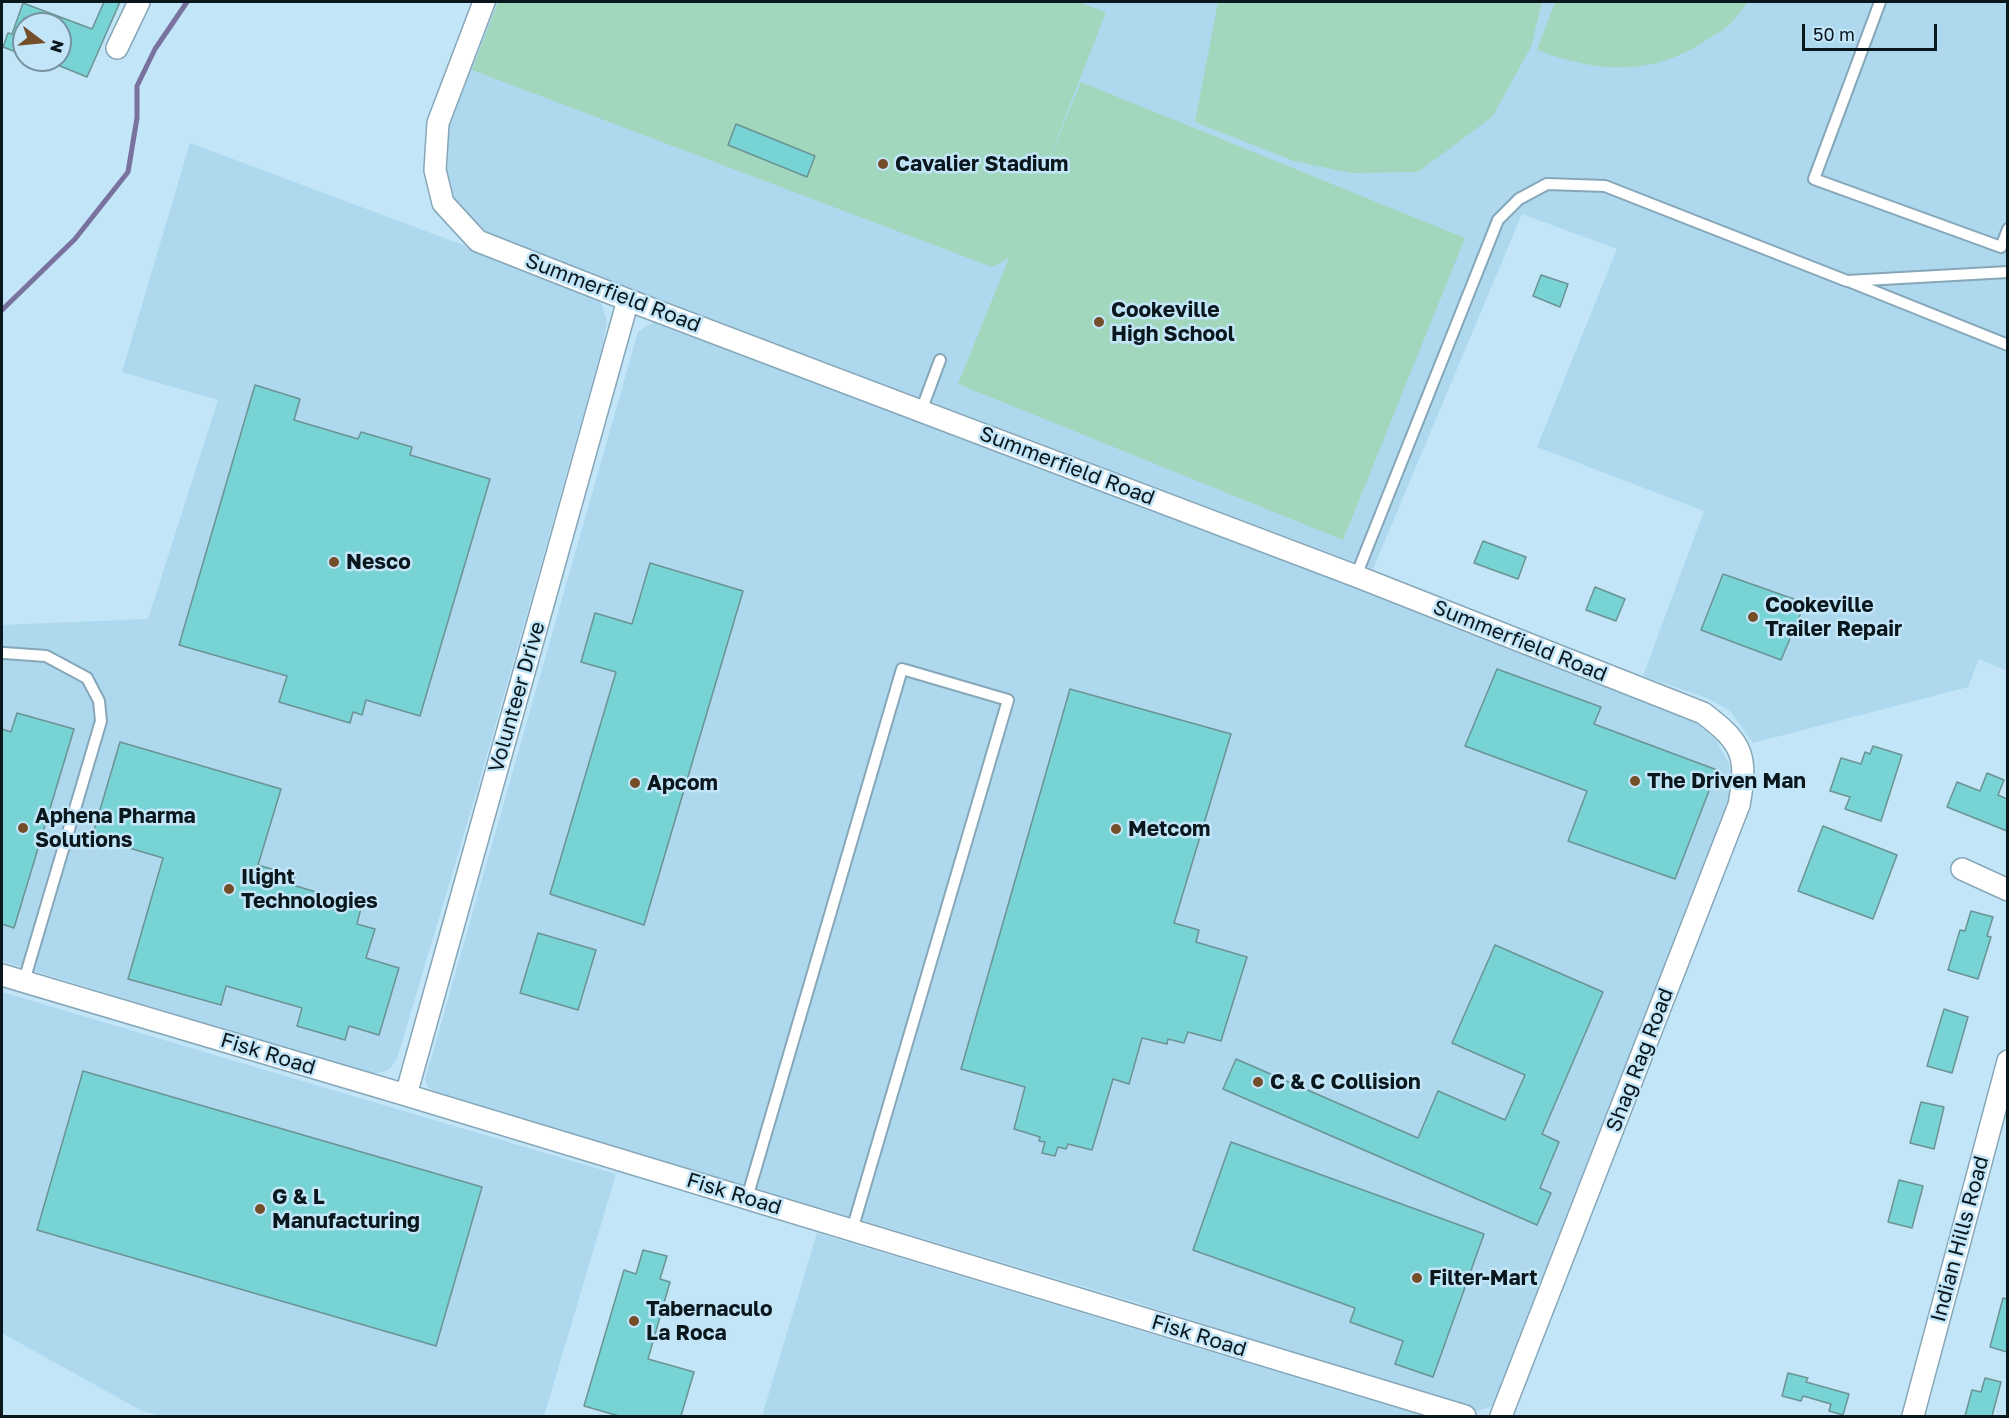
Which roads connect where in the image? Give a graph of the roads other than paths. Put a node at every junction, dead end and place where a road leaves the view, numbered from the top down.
1 (139, 2) edge
2 (484, 2) edge
3 (1880, 2) edge
4 (117, 48) dead end
5 (2007, 229) edge
6 (2007, 272) edge
7 (1847, 281) junction
8 (628, 300) junction
9 (2007, 345) edge
10 (940, 360) dead end
11 (921, 411) junction
12 (1356, 576) junction
13 (4, 653) dead end
14 (1703, 713) joint
15 (1962, 869) dead end
16 (2007, 890) edge
17 (2, 975) edge
18 (24, 981) junction
19 (2007, 1061) edge
20 (406, 1095) junction
21 (747, 1198) junction
22 (852, 1230) junction
23 (1465, 1416) edge
24 (1501, 1416) edge
25 (1913, 1416) edge

1 - 4 street
2 - 8 street, Summerfield Road
3 - 5 lane
6 - 7 lane
7 - 9 lane
7 - 12 lane
8 - 11 street, Summerfield Road
8 - 20 street, Volunteer Drive
10 - 11 lane
11 - 12 street, Summerfield Road
12 - 14 street, Summerfield Road
13 - 18 lane
14 - 24 street, Shag Rag Road
15 - 16 street
17 - 18 street, Fisk Road
18 - 20 street, Fisk Road
19 - 25 street, Indian Hills Road
20 - 21 street, Fisk Road
21 - 22 street, Fisk Road
21 - 22 lane
22 - 23 street, Fisk Road

